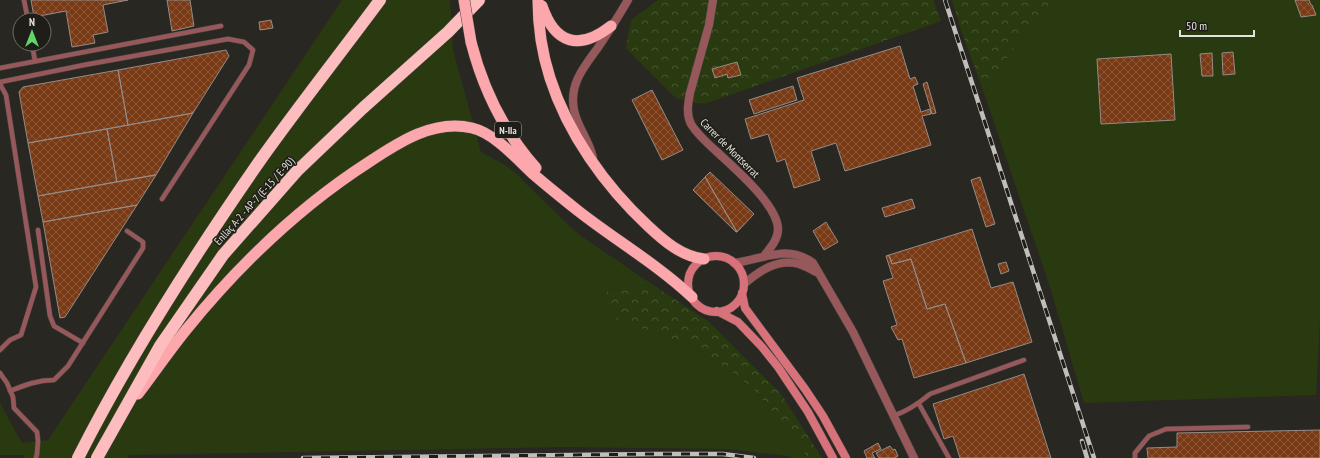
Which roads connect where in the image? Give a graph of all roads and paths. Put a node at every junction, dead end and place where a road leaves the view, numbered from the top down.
1 (24, 0) edge
2 (380, 0) edge
3 (464, 0) edge
4 (479, 0) edge
5 (539, 0) edge
6 (628, 0) edge
7 (713, 0) edge
8 (26, 12) edge
9 (221, 26) dead end
10 (611, 26) junction
11 (33, 52) edge
12 (35, 61) junction
13 (0, 68) edge
14 (0, 83) edge
15 (593, 163) junction
16 (162, 199) dead end
17 (569, 204) junction
18 (38, 230) dead end
19 (127, 231) dead end
20 (764, 256) junction
21 (704, 259) junction
22 (734, 263) junction
23 (816, 272) junction
24 (743, 289) junction
25 (692, 297) junction
26 (717, 311) junction
27 (83, 343) junction
28 (0, 350) edge
29 (1024, 360) dead end
30 (0, 373) edge
31 (10, 391) junction
32 (919, 404) junction
33 (894, 416) junction
34 (118, 420) junction
35 (1248, 427) dead end
36 (36, 458) edge
37 (78, 458) edge
38 (97, 458) edge
39 (833, 458) edge
40 (846, 458) edge
41 (914, 458) edge
42 (949, 458) edge
43 (1135, 458) edge

1 - 8 lane
2 - 37 highway, Enllaç A-2 - AP-7 (E-15 / E-90)
3 - 17 highway, N-IIa, bridge
4 - 34 highway, Enllaç A-2 - AP-7 (E-15 / E-90)
5 - 10 highway
5 - 15 highway
6 - 10 street
7 - 20 street, Carrer de Montserrat
9 - 12 lane
10 - 15 street
11 - 12 lane
12 - 13 lane
14 - 16 lane
14 - 28 lane
15 - 21 highway
17 - 25 highway, N-IIa
17 - 34 highway
18 - 27 lane
19 - 27 lane
20 - 22 street
20 - 23 street
21 - 22 main road
21 - 25 main road
22 - 24 main road
23 - 24 street
23 - 33 street
24 - 26 main road
24 - 40 main road
25 - 26 main road, N-IIa
26 - 39 main road, N-IIa
27 - 31 lane
29 - 32 lane
30 - 31 lane
31 - 36 lane
32 - 33 lane
32 - 42 lane
33 - 41 street
34 - 38 highway, Enllaç A-2 - AP-7 (E-15 / E-90)
35 - 43 lane

